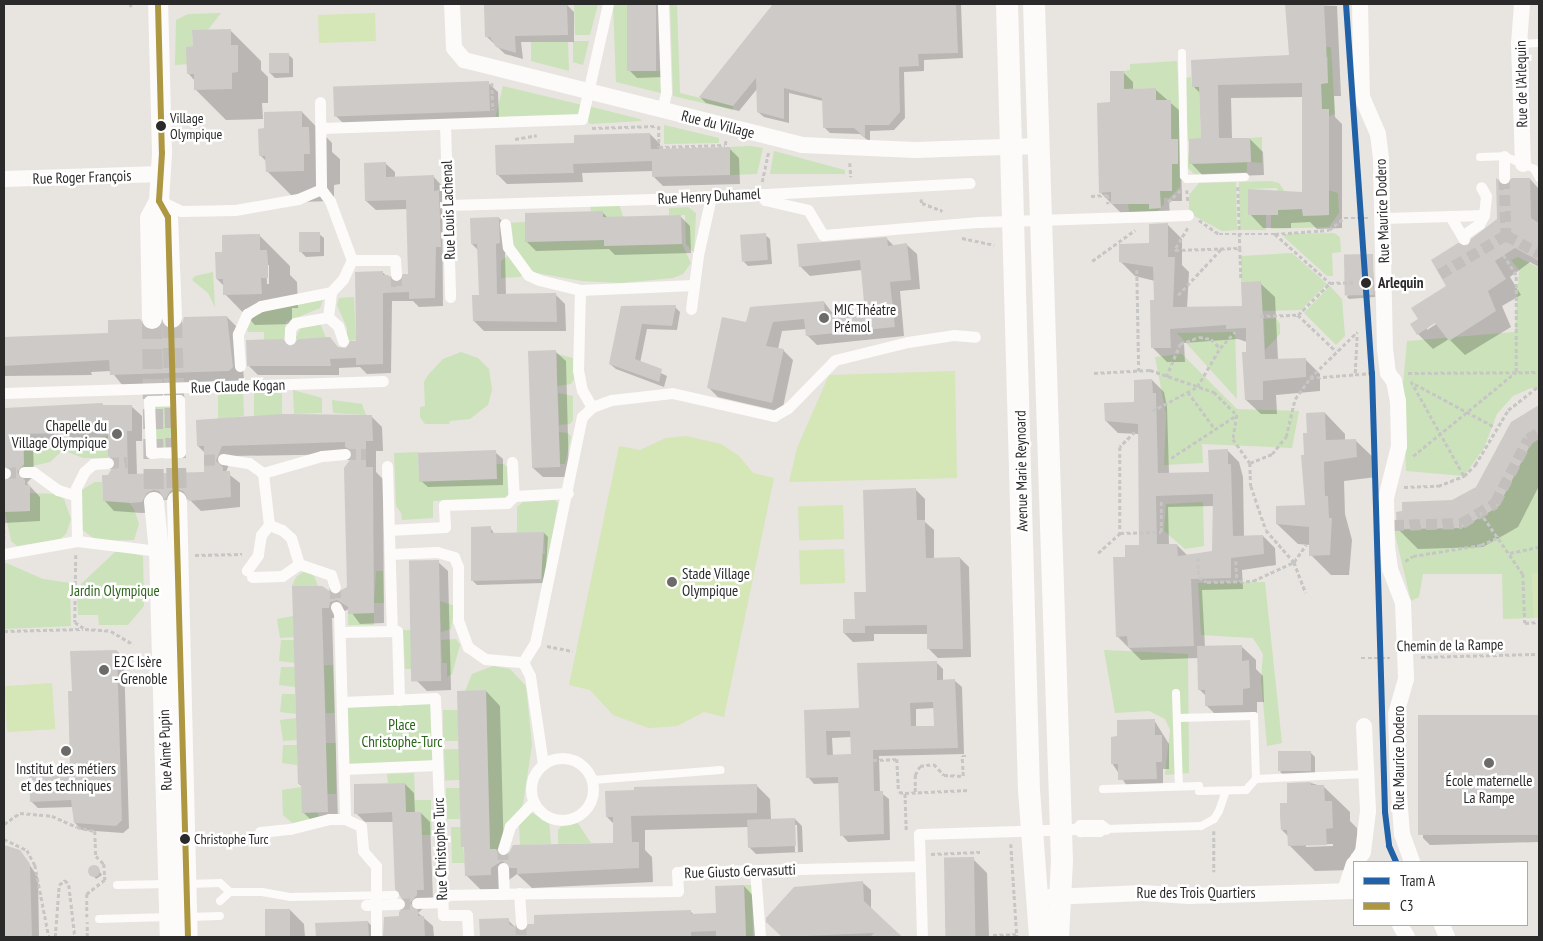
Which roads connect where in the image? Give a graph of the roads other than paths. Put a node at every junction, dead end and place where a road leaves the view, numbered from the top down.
1 (158, 4) edge
2 (452, 4) edge
3 (608, 4) edge
4 (663, 4) edge
5 (1007, 4) edge
6 (1034, 4) edge
7 (1360, 4) edge
8 (1522, 4) edge
9 (1539, 43) edge
10 (1519, 44) junction
11 (1182, 53) dead end
12 (588, 92) junction
13 (320, 102) dead end
14 (661, 118) junction
15 (445, 124) junction
16 (322, 128) junction
17 (1038, 146) junction
18 (1012, 147) junction
19 (1504, 156) junction
20 (1480, 157) dead end
21 (1523, 164) junction
22 (161, 174) junction
23 (1241, 177) road end
24 (1504, 178) tunnel mouth
25 (1539, 178) edge
26 (4, 179) edge
27 (970, 183) dead end
28 (1481, 187) dead end
29 (321, 189) junction
30 (711, 197) junction
31 (762, 197) junction
32 (158, 201) junction
33 (448, 205) junction
34 (1188, 216) road end
35 (1450, 216) junction
36 (1484, 216) junction
37 (1384, 218) junction
38 (504, 224) dead end
39 (150, 237) junction
40 (352, 260) junction
41 (396, 275) tunnel mouth
42 (170, 283) junction
43 (693, 285) junction
44 (580, 290) junction
45 (331, 292) junction
46 (450, 297) dead end
47 (691, 309) dead end
48 (328, 317) junction
49 (975, 337) dead end
50 (290, 339) dead end
51 (343, 341) dead end
52 (240, 366) dead end
53 (383, 381) dead end
54 (4, 393) edge
55 (149, 402) joint
56 (592, 407) junction
57 (345, 454) tunnel mouth
58 (223, 459) tunnel mouth
59 (108, 462) tunnel mouth
60 (512, 462) dead end
61 (387, 466) dead end
62 (24, 472) tunnel mouth
63 (263, 473) junction
64 (568, 493) junction
65 (74, 495) junction
66 (514, 496) junction
67 (178, 501) tunnel mouth
68 (154, 502) tunnel mouth
69 (269, 525) junction
70 (389, 530) junction
71 (77, 541) junction
72 (168, 551) junction
73 (6, 554) edge
74 (390, 554) junction
75 (299, 564) junction
76 (336, 588) tunnel mouth
77 (336, 607) tunnel mouth
78 (392, 631) junction
79 (340, 632) junction
80 (523, 662) junction
81 (1176, 693) dead end
82 (399, 700) junction
83 (342, 702) junction
84 (1177, 718) junction
85 (1364, 726) dead end
86 (543, 764) junction
87 (437, 765) junction
88 (344, 769) junction
89 (721, 770) dead end
90 (1366, 774) junction
91 (1256, 779) junction
92 (593, 780) junction
93 (1179, 786) junction
94 (1103, 788) dead end
95 (1226, 791) junction
96 (533, 802) junction
97 (345, 819) junction
98 (1106, 828) joint
99 (260, 832) dead end
100 (503, 849) tunnel mouth
101 (920, 860) junction
102 (1356, 861) edge
103 (1412, 861) edge
104 (503, 868) tunnel mouth
105 (755, 870) junction
106 (1353, 872) edge
107 (178, 884) junction
108 (117, 885) dead end
109 (1349, 891) edge
110 (230, 892) junction
111 (504, 894) junction
112 (520, 894) junction
113 (1049, 897) junction
114 (442, 898) junction
115 (397, 899) tunnel mouth
116 (220, 901) dead end
117 (373, 902) junction
118 (418, 903) tunnel mouth
119 (220, 916) dead end
120 (179, 917) junction
121 (99, 919) dead end
122 (520, 924) tunnel mouth
123 (1401, 926) edge
124 (170, 937) edge
125 (188, 937) edge
126 (376, 937) edge
127 (468, 937) edge
128 (760, 937) edge
129 (922, 937) edge
130 (1040, 937) edge
131 (1058, 937) edge
132 (1407, 937) edge

1 - 22 street
2 - 12 street, Rue du Village
3 - 12 street
4 - 14 street
5 - 18 main road, Avenue Marie Reynoard
6 - 17 main road, Avenue Marie Reynoard
7 - 37 street, Rue Maurice Dodero
8 - 10 street, Rue de l'Arlequin
9 - 10 lane
10 - 21 street, Rue de l'Arlequin
11 - 23 lane
12 - 14 street, Rue du Village
12 - 15 street
13 - 16 street
14 - 18 street, Rue du Village
15 - 16 street
15 - 33 street, Rue Louis Lachenal
16 - 29 street
17 - 18 street, Rue du Village
17 - 113 main road, Avenue Marie Reynoard
18 - 113 main road, Avenue Marie Reynoard
19 - 20 lane
19 - 21 lane
19 - 24 street
21 - 25 lane
22 - 26 street, Rue Roger François
22 - 32 street
27 - 31 street, Rue Henry Duhamel
28 - 36 street
29 - 32 street
29 - 40 street
30 - 31 street, Rue Henry Duhamel
30 - 33 street, Rue Henry Duhamel
30 - 43 street
31 - 34 street
32 - 39 street
32 - 42 street
33 - 46 street, Rue Louis Lachenal
35 - 36 street
35 - 36 street
35 - 37 street
37 - 103 street, Rue Maurice Dodero
38 - 44 street
39 - 42 lane
39 - 42 street
40 - 41 street
40 - 45 street
43 - 44 street
43 - 47 street
44 - 56 street
45 - 48 street
45 - 52 street
48 - 50 street
48 - 51 street
49 - 56 street
53 - 54 street, Rue Claude Kogan
55 - 55 street
56 - 64 street
57 - 63 street
58 - 63 street
59 - 65 street
60 - 66 street
61 - 70 street
62 - 65 street
63 - 69 street
64 - 66 street
64 - 80 street
65 - 71 street
66 - 70 street
67 - 72 street, Rue Aimé Pupin
68 - 72 street, Rue Aimé Pupin
69 - 75 street
69 - 75 street
70 - 74 street
71 - 72 street
71 - 73 street
72 - 107 street, Rue Aimé Pupin
74 - 78 street
74 - 80 street
75 - 76 street
77 - 79 street
78 - 79 street
78 - 82 street
79 - 83 street
80 - 86 street
81 - 84 lane
82 - 83 street, Rue Christophe Turc
82 - 87 street, Rue Christophe Turc
83 - 88 street
84 - 91 lane
84 - 93 lane
85 - 90 street, Rue Maurice Dodero
86 - 92 street
86 - 96 street
87 - 88 street
87 - 114 street, Rue Christophe Turc
88 - 97 street
89 - 92 lane
90 - 91 lane
90 - 102 street, Rue Maurice Dodero
91 - 95 lane
92 - 96 street
93 - 94 lane
93 - 95 lane
95 - 98 lane
96 - 100 street
97 - 99 street
97 - 117 street
98 - 101 street
101 - 105 street, Rue Giusto Gervasutti
101 - 129 street
104 - 111 street
105 - 112 street, Rue Giusto Gervasutti
105 - 128 street
106 - 109 street, Rue Maurice Dodero
107 - 108 lane
107 - 110 lane
107 - 120 street, Rue Aimé Pupin
109 - 113 street, Rue des Trois Quartiers
110 - 116 lane
110 - 117 lane
111 - 112 street, Rue Giusto Gervasutti
111 - 114 street, Rue Giusto Gervasutti
112 - 122 street
113 - 130 main road, Avenue Marie Reynoard
113 - 131 main road, Avenue Marie Reynoard
114 - 118 street, Rue Giusto Gervasutti
114 - 127 street, Rue Christophe Turc
115 - 117 street
117 - 126 street
119 - 120 lane
120 - 121 lane
120 - 124 street, Rue Aimé Pupin
120 - 125 street, Rue Aimé Pupin
123 - 132 street

